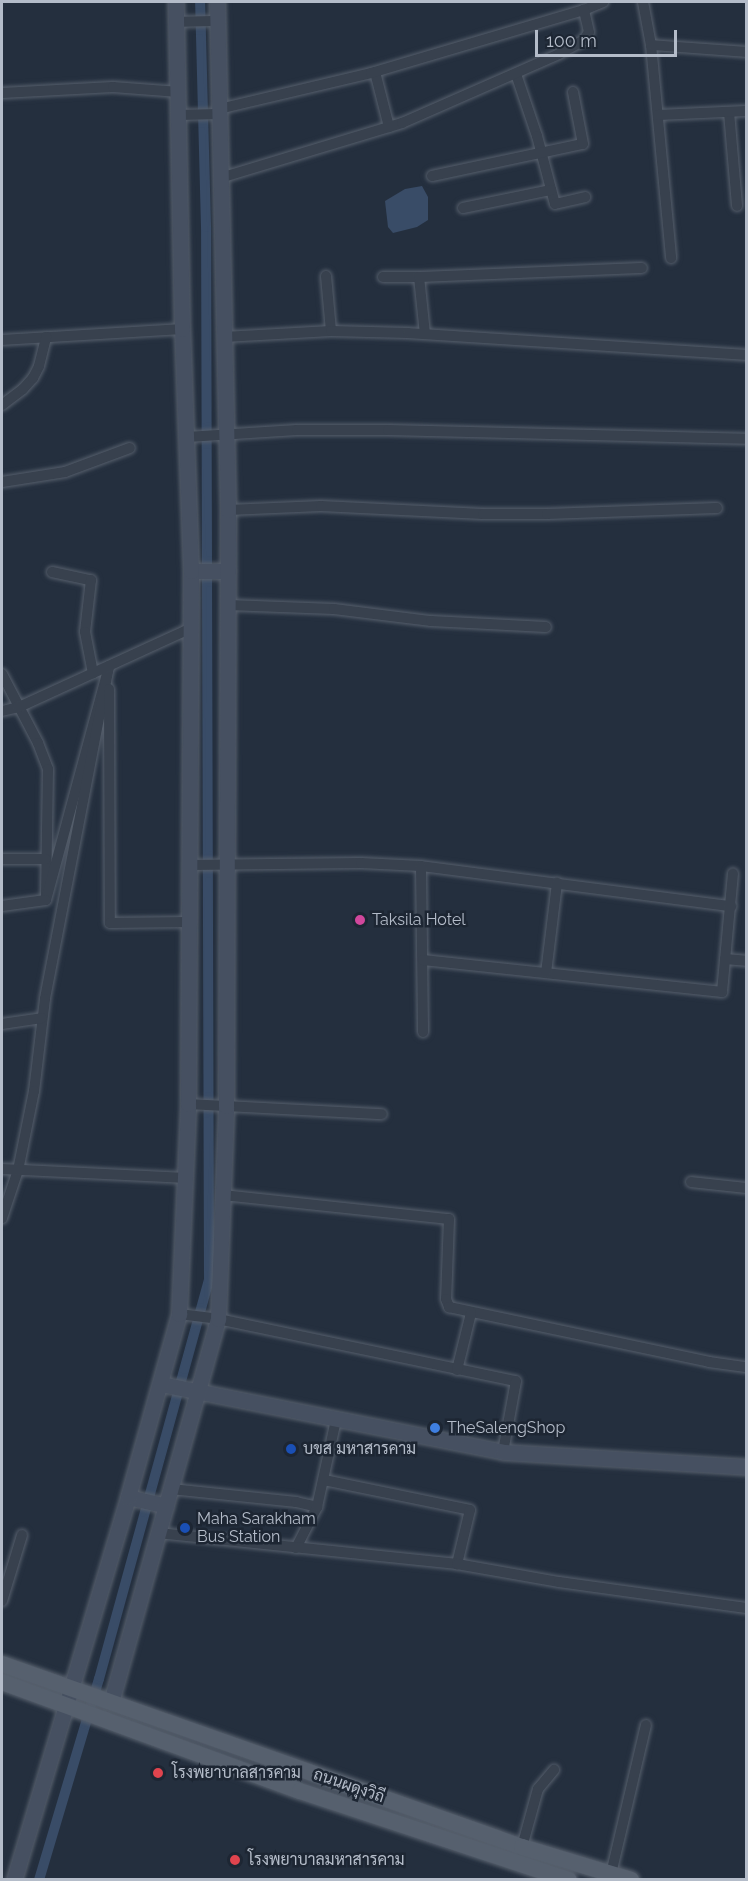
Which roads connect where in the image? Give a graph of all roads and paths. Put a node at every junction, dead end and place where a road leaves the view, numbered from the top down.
1 (176, 2) edge
2 (217, 2) edge
3 (603, 2) edge
4 (643, 2) edge
5 (584, 9) junction
6 (218, 21) junction
7 (176, 22) junction
8 (651, 45) junction
9 (747, 52) edge
10 (375, 72) junction
11 (516, 74) junction
12 (179, 92) junction
13 (573, 92) dead end
14 (2, 93) edge
15 (219, 111) junction
16 (747, 111) edge
17 (729, 112) junction
18 (178, 115) junction
19 (658, 115) junction
20 (389, 127) junction
21 (540, 153) junction
22 (432, 176) dead end
23 (220, 178) junction
24 (551, 190) junction
25 (585, 197) dead end
26 (737, 206) dead end
27 (463, 208) dead end
28 (671, 258) dead end
29 (642, 268) dead end
30 (326, 276) dead end
31 (419, 277) junction
32 (383, 278) dead end
33 (182, 329) junction
34 (332, 331) junction
35 (425, 334) junction
36 (46, 337) junction
37 (224, 337) junction
38 (2, 340) edge
39 (747, 355) edge
40 (2, 405) edge
41 (227, 436) junction
42 (187, 437) junction
43 (747, 439) edge
44 (130, 448) dead end
45 (2, 482) edge
46 (717, 508) dead end
47 (228, 510) junction
48 (191, 571) junction
49 (228, 571) junction
50 (52, 572) dead end
51 (228, 605) junction
52 (546, 627) dead end
53 (189, 629) junction
54 (109, 666) junction
55 (93, 673) junction
56 (2, 674) edge
57 (19, 707) junction
58 (2, 711) edge
59 (2, 859) edge
60 (46, 859) junction
61 (189, 865) junction
62 (228, 865) junction
63 (421, 866) junction
64 (733, 874) dead end
65 (557, 883) junction
66 (46, 900) junction
67 (2, 906) edge
68 (731, 906) junction
69 (189, 922) junction
70 (725, 959) junction
71 (423, 960) junction
72 (747, 961) edge
73 (546, 973) junction
74 (42, 1018) junction
75 (2, 1024) edge
76 (423, 1032) dead end
77 (188, 1104) junction
78 (226, 1106) junction
79 (382, 1114) dead end
80 (2, 1169) edge
81 (18, 1170) junction
82 (187, 1178) junction
83 (691, 1182) dead end
84 (747, 1188) edge
85 (223, 1195) junction
86 (2, 1218) edge
87 (471, 1312) junction
88 (179, 1314) junction
89 (218, 1319) junction
90 (747, 1366) edge
91 (458, 1370) junction
92 (161, 1384) junction
93 (199, 1391) junction
94 (336, 1420) junction
95 (503, 1452) junction
96 (747, 1467) edge
97 (324, 1480) junction
98 (171, 1489) junction
99 (129, 1497) junction
100 (166, 1506) junction
101 (317, 1506) junction
102 (158, 1533) junction
103 (22, 1535) dead end
104 (296, 1548) junction
105 (457, 1564) junction
106 (2, 1599) edge
107 (747, 1608) edge
108 (2, 1664) edge
109 (2, 1682) edge
110 (74, 1691) junction
111 (105, 1701) junction
112 (69, 1708) junction
113 (646, 1725) dead end
114 (554, 1770) dead end
115 (522, 1847) junction
116 (611, 1874) junction
117 (628, 1879) edge
118 (14, 1880) edge
119 (569, 1880) edge

1 - 7 street
2 - 6 street
3 - 5 street
4 - 8 street
5 - 10 street
5 - 11 street
6 - 7 street
6 - 15 street
7 - 12 street
8 - 9 street
8 - 19 street
10 - 15 street
10 - 20 street
11 - 20 street
11 - 21 street
12 - 14 street
12 - 18 street
13 - 21 street
15 - 18 street
15 - 23 street
16 - 17 street
17 - 19 street
17 - 26 street
18 - 33 street
19 - 28 street
20 - 23 street
21 - 22 street
21 - 24 street
23 - 37 street
24 - 25 street
24 - 27 street
29 - 31 street
30 - 34 street
31 - 32 street
31 - 35 street
33 - 36 street
33 - 42 street
34 - 35 street
34 - 37 street
35 - 39 street
36 - 38 street
36 - 40 street
37 - 41 street
41 - 42 street
41 - 43 street
41 - 47 street
42 - 48 street
44 - 45 street
46 - 47 street
47 - 49 street
48 - 49 street
48 - 53 street
49 - 51 street
50 - 55 street
51 - 52 street
51 - 62 street
53 - 54 street
53 - 61 street
54 - 55 street
54 - 66 street
54 - 69 street
54 - 74 street
55 - 57 street
56 - 57 street
57 - 58 street
57 - 60 street
59 - 60 street
60 - 66 street
61 - 62 street
61 - 69 street
62 - 63 street
62 - 78 street
63 - 65 street
63 - 71 street
64 - 68 street
65 - 68 street
65 - 73 street
66 - 67 street
68 - 70 street
69 - 77 street
70 - 72 street
70 - 73 street
71 - 73 street
71 - 76 street
74 - 75 street
74 - 81 street
77 - 78 street
77 - 82 street
78 - 79 street
78 - 85 street
80 - 81 street
81 - 82 street
81 - 86 street
82 - 88 street
83 - 84 street
85 - 87 street
85 - 89 street
87 - 90 street
87 - 91 street
88 - 89 street
88 - 92 street
89 - 91 street
89 - 93 street
91 - 95 street
92 - 93 street
92 - 99 street
93 - 94 street
93 - 98 street
94 - 95 street
94 - 97 street
95 - 96 street
97 - 101 street
97 - 105 street
98 - 100 street
98 - 101 street
99 - 100 street
99 - 110 street
100 - 102 street
101 - 104 street
102 - 104 street
102 - 111 street
103 - 106 street
104 - 105 street
105 - 107 street
108 - 110 main road, ถนนผดุงวิถี
109 - 112 main road, ถนนผดุงวิถี
110 - 111 main road, ถนนผดุงวิถี
110 - 112 street
111 - 115 main road, ถนนผดุงวิถี
112 - 118 street
112 - 119 main road, ถนนผดุงวิถี
113 - 116 street
114 - 115 street
115 - 116 main road, ถนนผดุงวิถี
116 - 117 main road, ถนนผดุงวิถี

